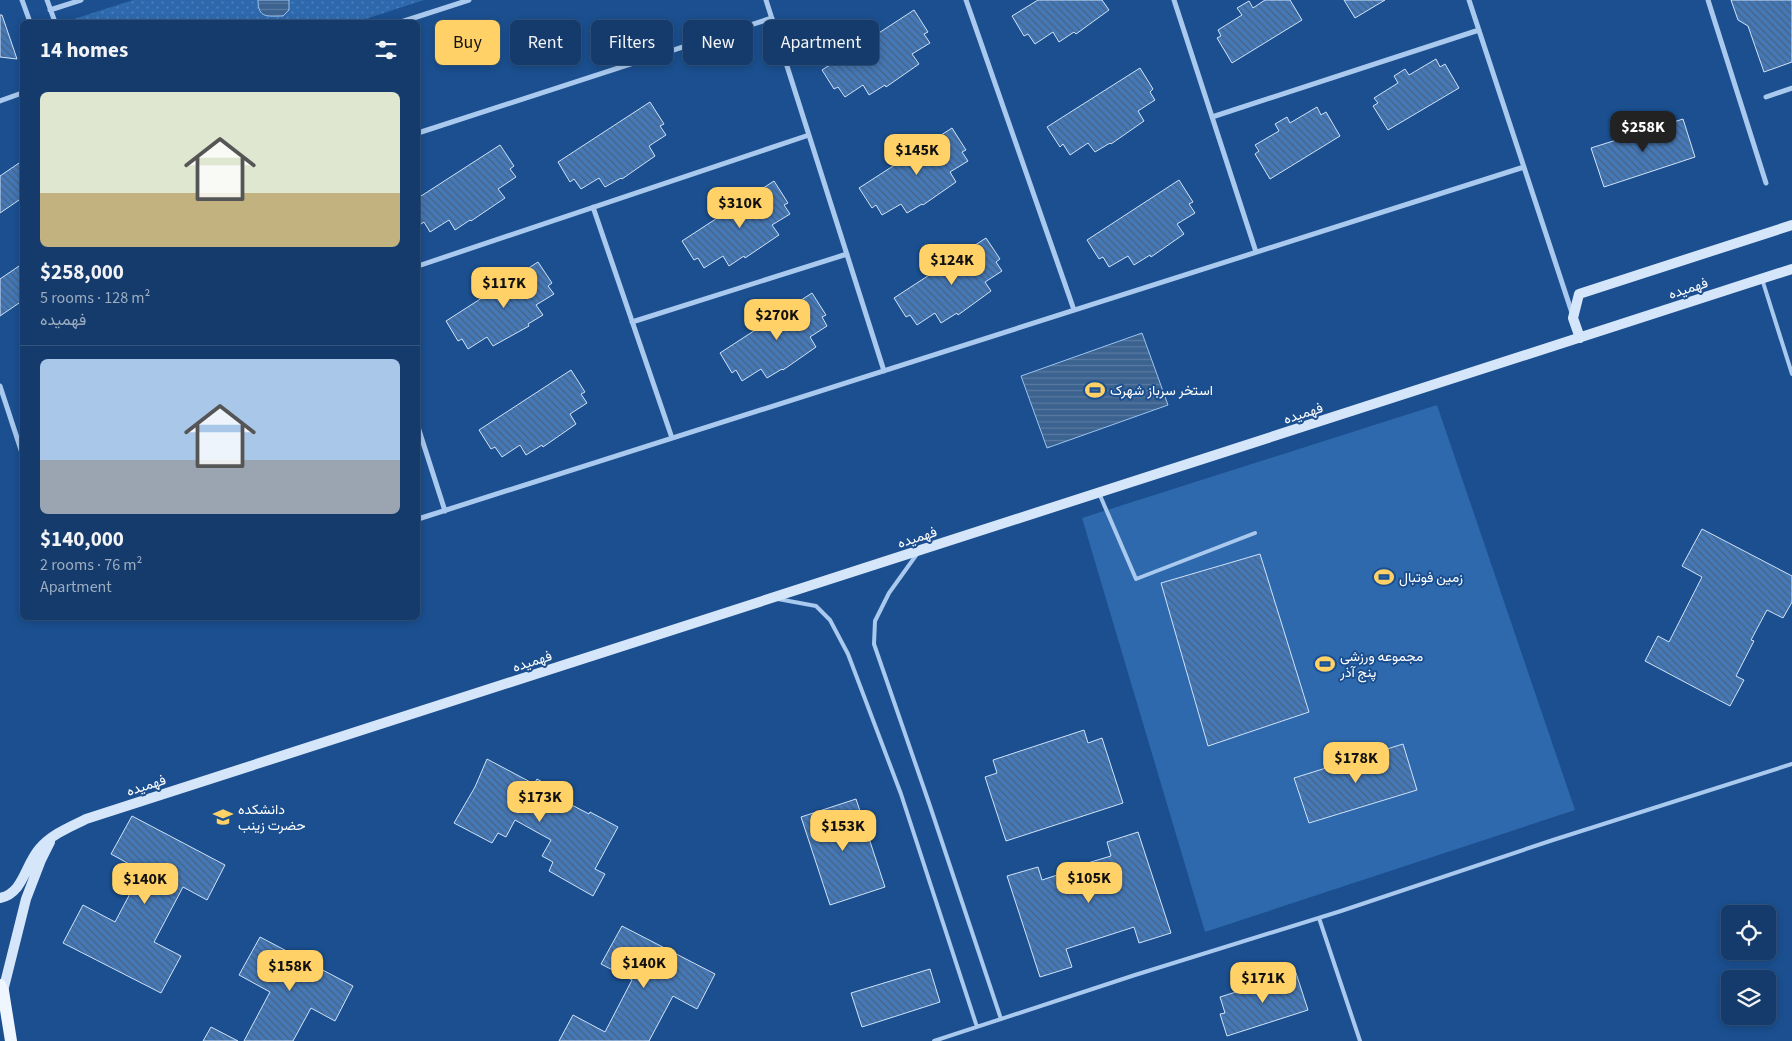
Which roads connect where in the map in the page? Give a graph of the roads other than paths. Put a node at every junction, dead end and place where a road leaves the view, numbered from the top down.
1 (22, 0) edge
2 (47, 0) edge
3 (81, 0) edge
4 (469, 0) edge
5 (766, 0) edge
6 (966, 0) edge
7 (1174, 0) edge
8 (1469, 0) edge
9 (1708, 0) edge
10 (50, 10) junction
11 (772, 18) junction
12 (29, 20) edge
13 (53, 20) edge
14 (407, 20) edge
15 (1478, 30) junction
16 (1792, 88) edge
17 (20, 95) edge
18 (1766, 97) dead end
19 (0, 101) edge
20 (1212, 117) junction
21 (420, 132) edge
22 (809, 135) junction
23 (1524, 167) junction
24 (1766, 183) dead end
25 (593, 207) junction
26 (1792, 224) edge
27 (1256, 252) junction
28 (847, 254) junction
29 (420, 265) edge
30 (1792, 270) edge
31 (1762, 279) junction
32 (1074, 310) junction
33 (1573, 318) junction
34 (632, 322) junction
35 (1580, 338) junction
36 (884, 371) junction
37 (1792, 374) edge
38 (0, 386) edge
39 (420, 433) edge
40 (672, 438) junction
41 (20, 447) edge
42 (1099, 493) junction
43 (445, 510) junction
44 (420, 518) edge
45 (1255, 533) dead end
46 (919, 551) junction
47 (773, 598) junction
48 (1792, 764) edge
49 (53, 836) junction
50 (0, 898) edge
51 (1319, 918) junction
52 (1, 988) edge
53 (1000, 1019) junction
54 (977, 1027) junction
55 (11, 1041) edge
56 (934, 1041) edge
57 (1360, 1041) edge

1 - 12 street
2 - 10 street
3 - 10 street
4 - 14 street
5 - 11 street
6 - 32 street
7 - 20 street
8 - 15 street
9 - 24 street
10 - 13 street
11 - 21 street
11 - 22 street
15 - 20 street
15 - 23 street
16 - 18 street
17 - 19 street
20 - 27 street
22 - 25 street
22 - 28 street
23 - 27 street
23 - 33 street
25 - 29 street
25 - 34 street
26 - 33 main road, فهمیده
27 - 32 street
28 - 34 street
28 - 36 street
30 - 31 main road, فهمیده
31 - 35 main road, فهمیده
31 - 37 lane
32 - 36 street
33 - 35 main road
34 - 40 street
35 - 42 main road, فهمیده
36 - 40 street
38 - 41 street
39 - 43 street
40 - 43 street
42 - 45 lane
42 - 46 main road, فهمیده
43 - 44 street
46 - 47 main road, فهمیده
46 - 53 lane
47 - 49 main road, فهمیده
47 - 54 lane
48 - 51 lane
49 - 50 main road, فهمیده
49 - 52 main road
51 - 53 lane
51 - 57 lane
52 - 55 main road
53 - 54 lane
54 - 56 lane

